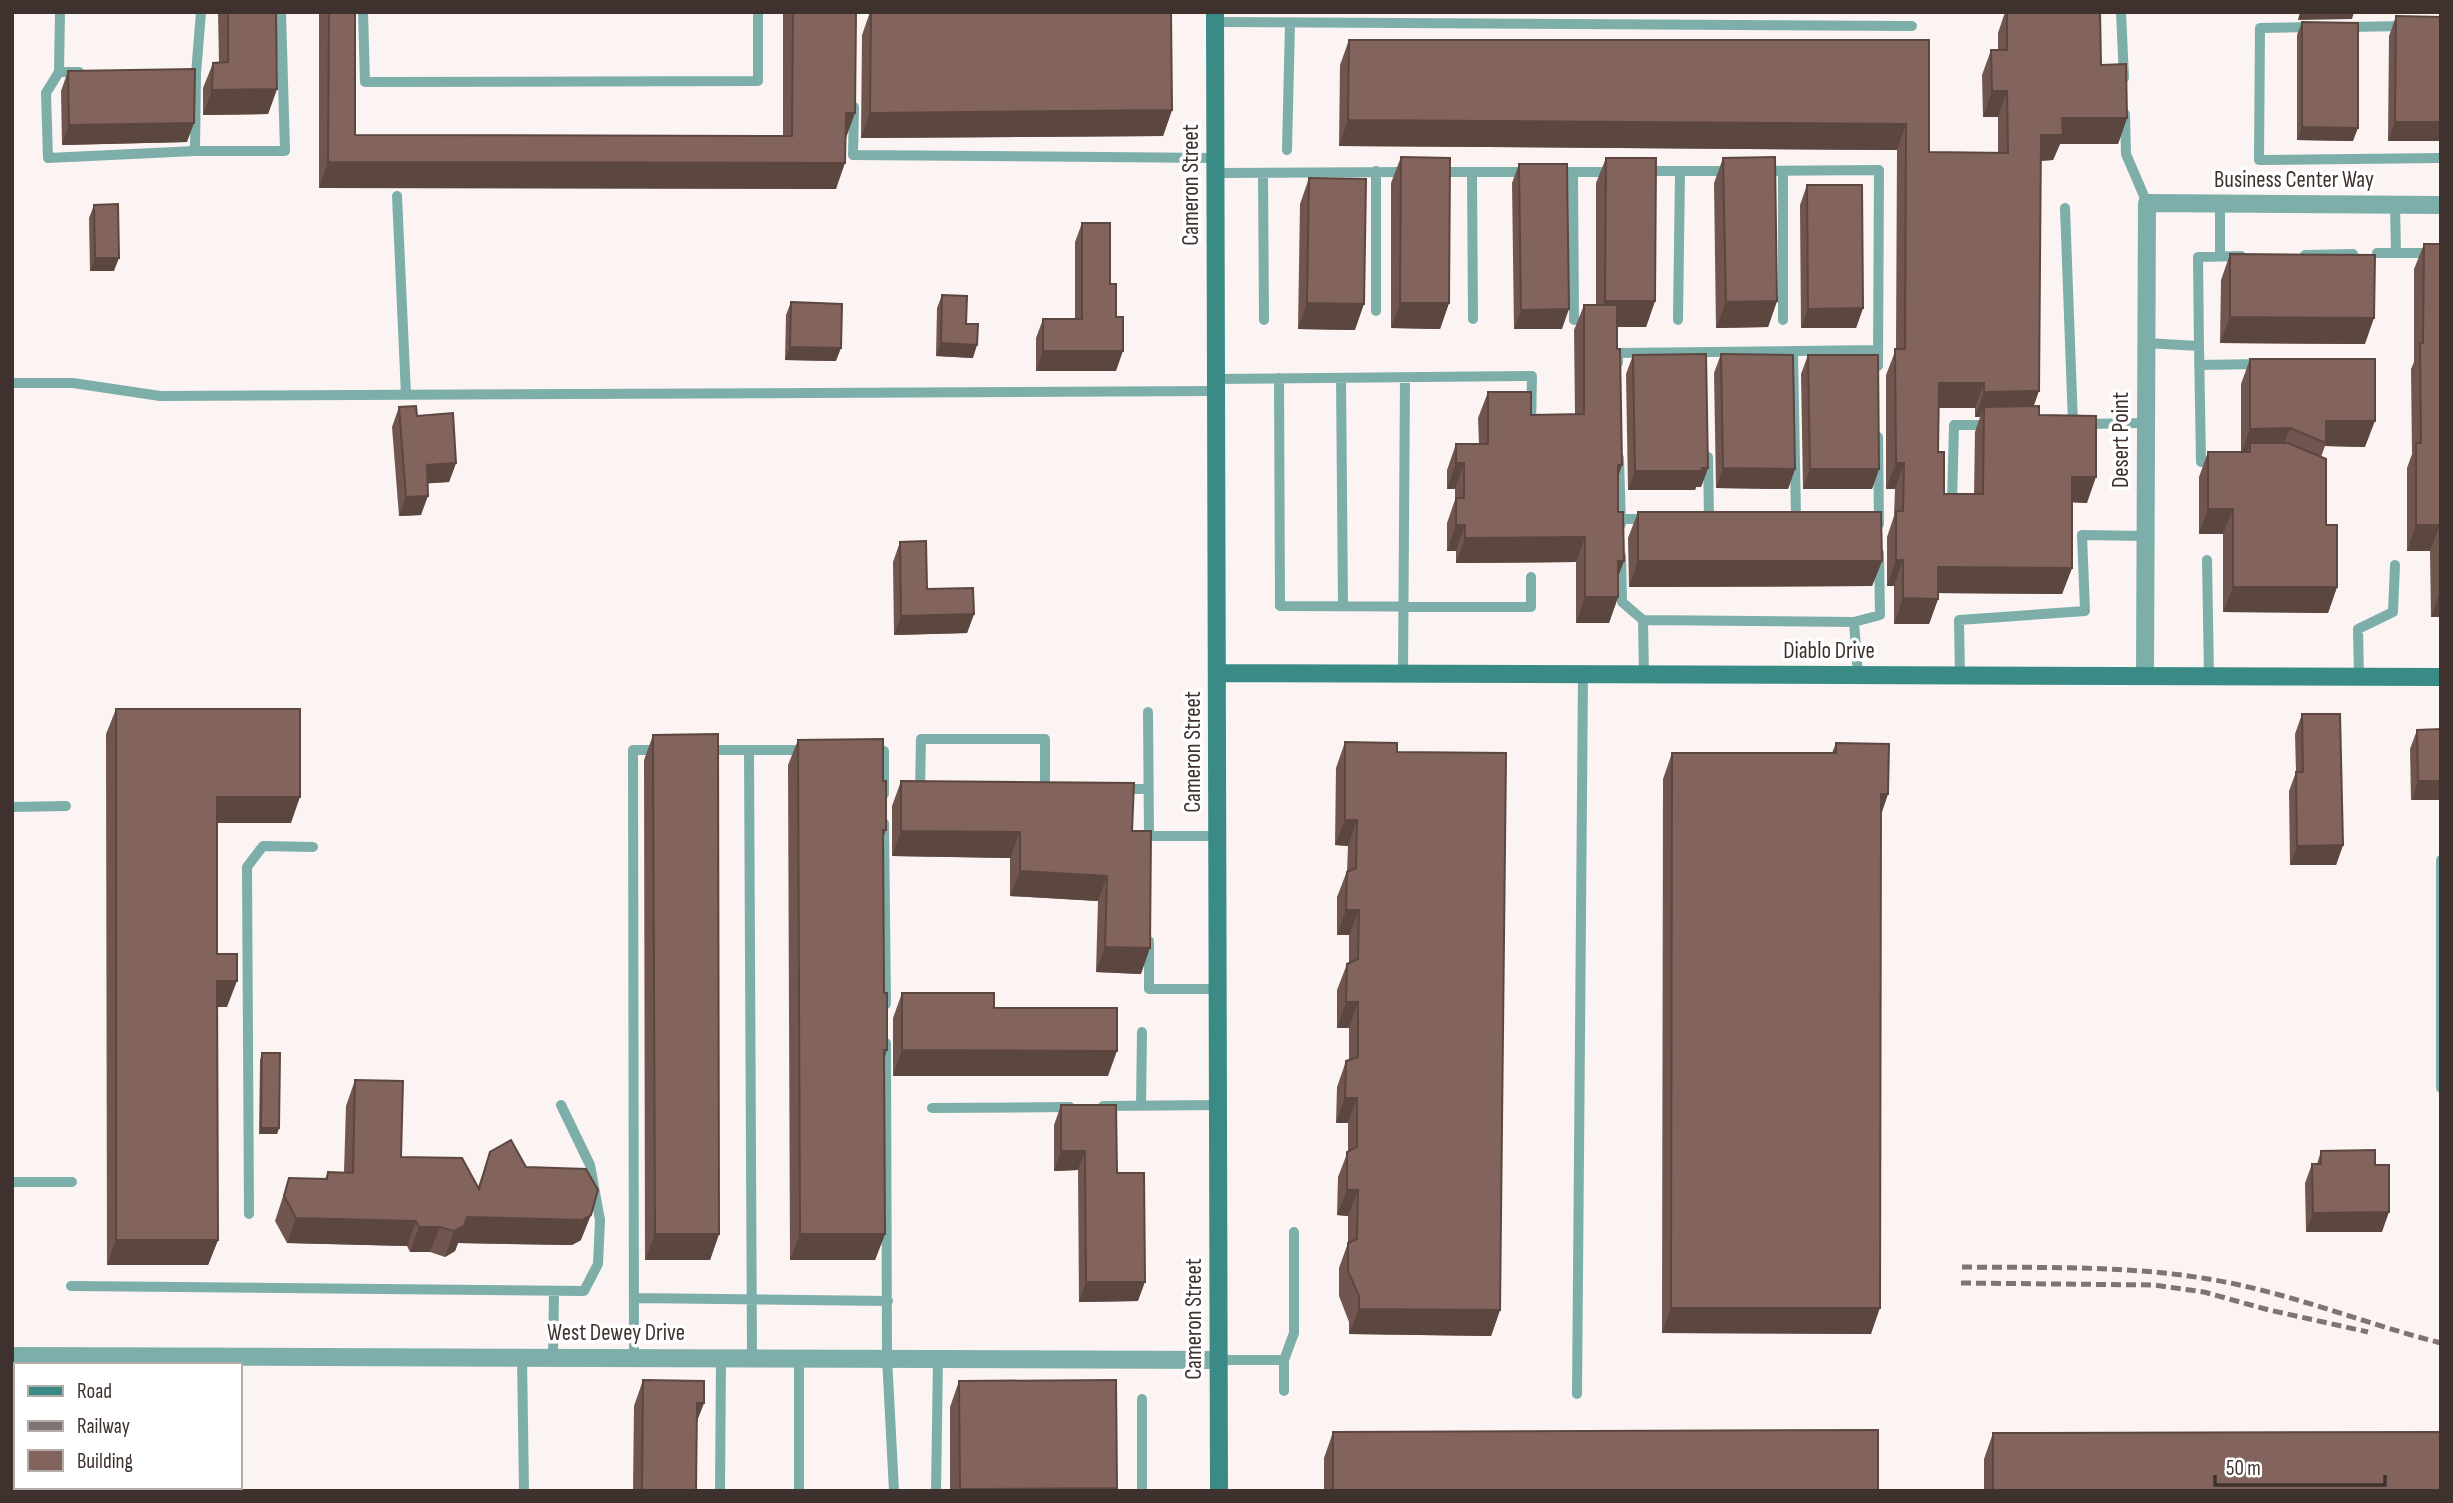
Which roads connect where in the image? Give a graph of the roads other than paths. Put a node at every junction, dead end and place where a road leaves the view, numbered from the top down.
1 (60, 12) edge
2 (201, 12) edge
3 (281, 12) edge
4 (363, 12) edge
5 (758, 12) edge
6 (2122, 12) edge
7 (1215, 17) edge
8 (1290, 23) junction
9 (1912, 26) dead end
10 (2413, 26) edge
11 (2316, 27) edge
12 (2330, 27) edge
13 (59, 72) junction
14 (89, 72) edge
15 (183, 74) edge
16 (196, 74) junction
17 (854, 90) edge
18 (2124, 90) edge
19 (2124, 103) edge
20 (1287, 149) dead end
21 (195, 151) junction
22 (2441, 158) edge
23 (1216, 166) junction
24 (1376, 171) junction
25 (1680, 171) junction
26 (1783, 171) junction
27 (1417, 172) edge
28 (1431, 172) edge
29 (1472, 172) junction
30 (1535, 172) edge
31 (1548, 172) edge
32 (1263, 173) junction
33 (1573, 173) junction
34 (397, 196) dead end
35 (2147, 203) junction
36 (2220, 204) junction
37 (2395, 205) junction
38 (2441, 205) edge
39 (2065, 208) dead end
40 (2376, 253) edge
41 (2396, 253) junction
42 (2441, 253) edge
43 (2353, 254) edge
44 (2300, 255) edge
45 (2220, 256) junction
46 (2246, 256) edge
47 (1376, 311) dead end
48 (1473, 319) dead end
49 (1264, 320) dead end
50 (1574, 320) dead end
51 (1678, 320) dead end
52 (1783, 320) dead end
53 (2146, 343) junction
54 (2199, 345) junction
55 (1878, 350) junction
56 (1793, 351) junction
57 (1706, 352) junction
58 (2277, 363) edge
59 (2199, 365) junction
60 (1706, 366) edge
61 (1405, 377) junction
62 (1279, 378) junction
63 (1341, 378) junction
64 (1878, 378) edge
65 (1618, 381) edge
66 (12, 383) edge
67 (1216, 385) junction
68 (406, 395) junction
69 (1878, 419) edge
70 (2146, 423) junction
71 (2060, 424) edge
72 (2073, 424) junction
73 (1994, 425) edge
74 (1531, 432) edge
75 (1708, 449) edge
76 (1619, 450) edge
77 (2227, 461) edge
78 (1952, 503) edge
79 (1865, 517) edge
80 (1879, 517) junction
81 (1696, 518) edge
82 (1709, 518) junction
83 (1721, 518) edge
84 (1784, 518) edge
85 (1796, 518) junction
86 (1810, 518) edge
87 (1621, 519) junction
88 (1658, 519) edge
89 (1879, 529) edge
90 (1621, 533) edge
91 (2146, 536) junction
92 (1879, 542) edge
93 (1621, 547) edge
94 (2207, 560) dead end
95 (2395, 565) dead end
96 (1531, 577) dead end
97 (1343, 606) junction
98 (1403, 606) junction
99 (1643, 620) junction
100 (1854, 622) junction
101 (1217, 673) junction
102 (1403, 674) junction
103 (1583, 675) junction
104 (1644, 675) junction
105 (1858, 675) junction
106 (1961, 676) junction
107 (2145, 676) junction
108 (2209, 676) junction
109 (2359, 676) junction
110 (2441, 677) edge
111 (1148, 712) dead end
112 (672, 750) edge
113 (698, 750) edge
114 (749, 750) junction
115 (817, 751) edge
116 (857, 751) edge
117 (1045, 788) junction
118 (1058, 788) edge
119 (1031, 789) edge
120 (1110, 789) edge
121 (1148, 789) junction
122 (934, 790) edge
123 (12, 807) edge
124 (66, 807) dead end
125 (1149, 836) junction
126 (1217, 836) junction
127 (313, 847) dead end
128 (1149, 850) edge
129 (2441, 860) edge
130 (1149, 933) edge
131 (1218, 989) junction
132 (886, 1012) edge
133 (886, 1026) edge
134 (1142, 1032) dead end
135 (2441, 1088) edge
136 (562, 1105) dead end
137 (1218, 1105) junction
138 (1141, 1106) junction
139 (932, 1108) dead end
140 (12, 1182) edge
141 (72, 1182) dead end
142 (249, 1214) dead end
143 (1294, 1232) dead end
144 (71, 1286) dead end
145 (554, 1292) junction
146 (634, 1298) junction
147 (752, 1300) junction
148 (888, 1301) junction
149 (12, 1356) edge
150 (522, 1357) junction
151 (553, 1357) junction
152 (634, 1357) junction
153 (721, 1357) junction
154 (752, 1357) junction
155 (799, 1358) junction
156 (887, 1358) junction
157 (938, 1359) junction
158 (90, 1360) edge
159 (1219, 1360) junction
160 (1284, 1360) junction
161 (1284, 1391) dead end
162 (1577, 1395) dead end
163 (1142, 1399) dead end
164 (524, 1491) edge
165 (720, 1491) edge
166 (799, 1491) edge
167 (894, 1491) edge
168 (936, 1491) edge
169 (1142, 1491) edge
170 (1219, 1491) edge

1 - 13 lane
2 - 16 lane
3 - 21 lane
4 - 5 lane
6 - 18 lane
7 - 8 lane
7 - 23 street, Cameron Street
8 - 9 lane
8 - 20 lane
10 - 12 lane
11 - 22 lane
13 - 14 lane
13 - 21 lane
15 - 16 lane
16 - 21 lane
17 - 23 lane
19 - 35 lane
23 - 32 lane
23 - 67 street, Cameron Street
24 - 27 lane
24 - 32 lane
24 - 47 lane
25 - 26 lane
25 - 33 lane
25 - 51 lane
26 - 52 lane
26 - 55 lane
28 - 29 lane
29 - 30 lane
29 - 48 lane
31 - 33 lane
32 - 49 lane
33 - 50 lane
34 - 68 lane
35 - 36 street, Business Center Way
35 - 53 street, Desert Point
36 - 37 street, Business Center Way
36 - 45 lane
37 - 38 street, Business Center Way
37 - 41 lane
39 - 72 lane
40 - 41 lane
41 - 42 lane
43 - 44 lane
45 - 46 lane
45 - 54 lane
53 - 54 lane
53 - 70 street, Desert Point
54 - 59 lane
55 - 56 lane
55 - 64 lane
56 - 57 lane
56 - 85 lane
57 - 60 lane
57 - 65 lane
58 - 59 lane
59 - 77 lane
61 - 63 lane
61 - 74 lane
61 - 98 lane
62 - 63 lane
62 - 67 lane
62 - 97 lane
63 - 97 lane
66 - 68 lane
67 - 68 lane
67 - 101 street, Cameron Street
69 - 80 lane
70 - 72 lane
70 - 91 street, Desert Point
71 - 72 lane
73 - 78 lane
75 - 82 lane
76 - 87 lane
79 - 80 lane
80 - 89 lane
81 - 82 lane
82 - 83 lane
84 - 85 lane
85 - 86 lane
87 - 88 lane
87 - 90 lane
91 - 106 lane
91 - 107 street, Desert Point
92 - 100 lane
93 - 99 lane
94 - 108 lane
95 - 109 lane
96 - 98 lane
97 - 98 lane
98 - 102 lane
99 - 100 lane
99 - 104 lane
100 - 105 lane
101 - 102 street, Diablo Drive
101 - 126 street, Cameron Street
102 - 103 street, Diablo Drive
103 - 104 street, Diablo Drive
103 - 162 lane
104 - 105 street, Diablo Drive
105 - 106 street, Diablo Drive
106 - 107 street, Diablo Drive
107 - 108 street, Diablo Drive
108 - 109 street, Diablo Drive
109 - 110 street, Diablo Drive
111 - 121 lane
112 - 146 lane
113 - 114 lane
114 - 115 lane
114 - 147 lane
116 - 132 lane
117 - 118 lane
117 - 119 lane
117 - 122 lane
120 - 121 lane
121 - 125 lane
123 - 124 lane
125 - 126 lane
125 - 128 lane
126 - 131 street, Cameron Street
127 - 142 lane
129 - 135 lane
130 - 131 lane
131 - 137 street, Cameron Street
133 - 148 lane
134 - 138 lane
136 - 145 lane
137 - 138 lane
137 - 159 street, Cameron Street
138 - 139 lane
140 - 141 lane
143 - 160 lane
144 - 145 lane
145 - 151 lane
146 - 147 lane
146 - 152 lane
147 - 148 lane
147 - 154 lane
148 - 156 lane
149 - 158 street, West Dewey Drive
150 - 151 street, West Dewey Drive
150 - 158 street, West Dewey Drive
150 - 164 lane
151 - 152 street, West Dewey Drive
152 - 153 street, West Dewey Drive
153 - 154 street, West Dewey Drive
153 - 165 lane
154 - 155 street, West Dewey Drive
155 - 156 street, West Dewey Drive
155 - 166 lane
156 - 157 street, West Dewey Drive
156 - 167 lane
157 - 159 street, West Dewey Drive
157 - 168 lane
159 - 160 lane
159 - 170 street, Cameron Street
160 - 161 lane
163 - 169 lane

